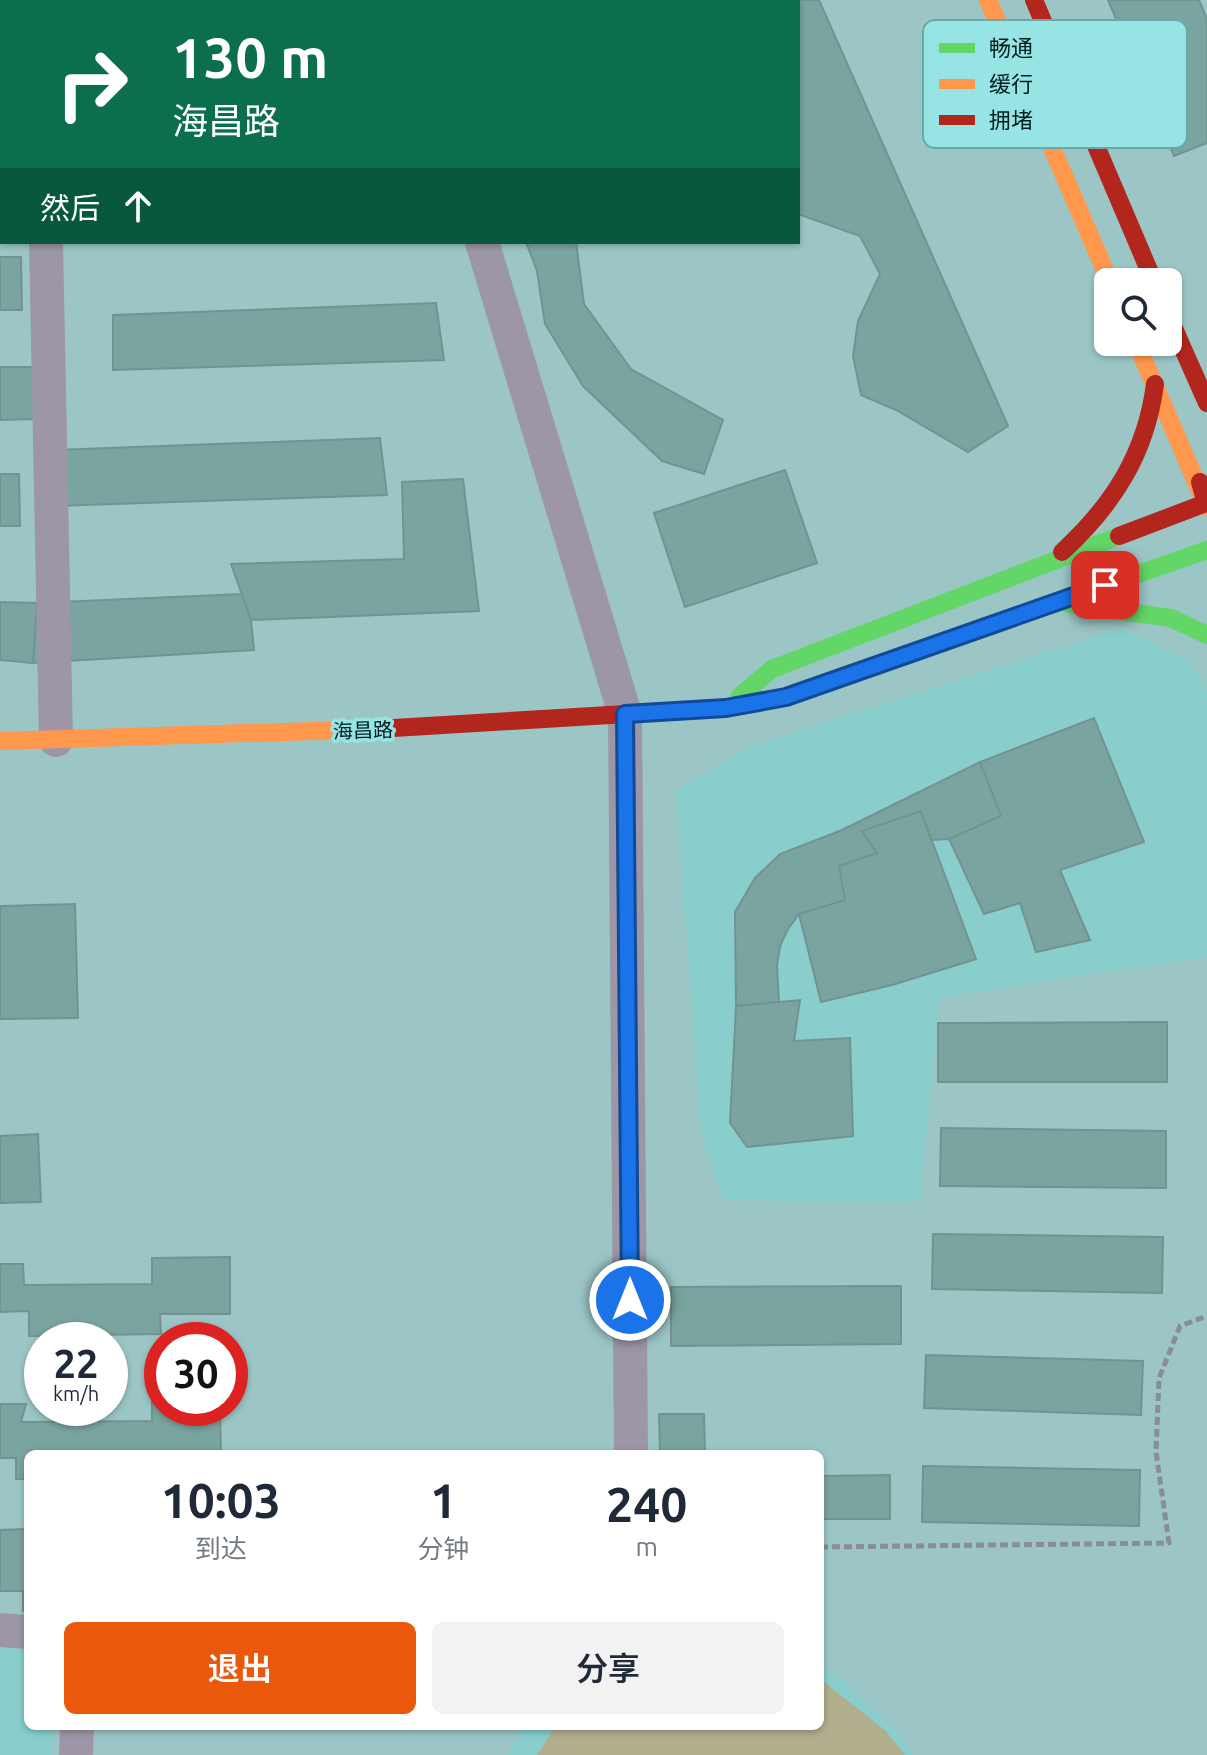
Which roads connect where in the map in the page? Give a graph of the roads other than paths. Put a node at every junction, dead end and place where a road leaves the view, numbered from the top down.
1 (988, 0) edge
2 (1034, 0) edge
3 (997, 20) edge
4 (1043, 20) edge
5 (1052, 148) edge
6 (1097, 148) edge
7 (46, 244) edge
8 (483, 244) edge
9 (1104, 268) edge
10 (1148, 268) edge
11 (1182, 342) edge
12 (1142, 356) edge
13 (1199, 375) edge
14 (1155, 384) junction
15 (1207, 403) edge
16 (1200, 482) dead end
17 (1207, 505) edge
18 (1207, 550) edge
19 (1046, 565) junction
20 (1055, 602) junction
21 (1207, 635) edge
22 (726, 708) junction
23 (625, 714) junction
24 (56, 740) junction
25 (0, 741) edge
26 (631, 1450) edge
27 (0, 1630) edge
28 (24, 1632) edge
29 (77, 1730) edge
30 (76, 1755) edge

1 - 3 street
2 - 4 street
5 - 9 street
6 - 10 street
7 - 24 street
8 - 23 street
11 - 13 street
12 - 14 street
13 - 15 street
14 - 17 street
14 - 19 street
16 - 17 street
17 - 19 street
18 - 20 street, 海昌路
19 - 22 street
20 - 21 street
20 - 22 street, 海昌路
22 - 23 street, 海昌路
23 - 24 street, 海昌路
23 - 26 street
24 - 25 street, 海昌路
27 - 28 street
29 - 30 street

